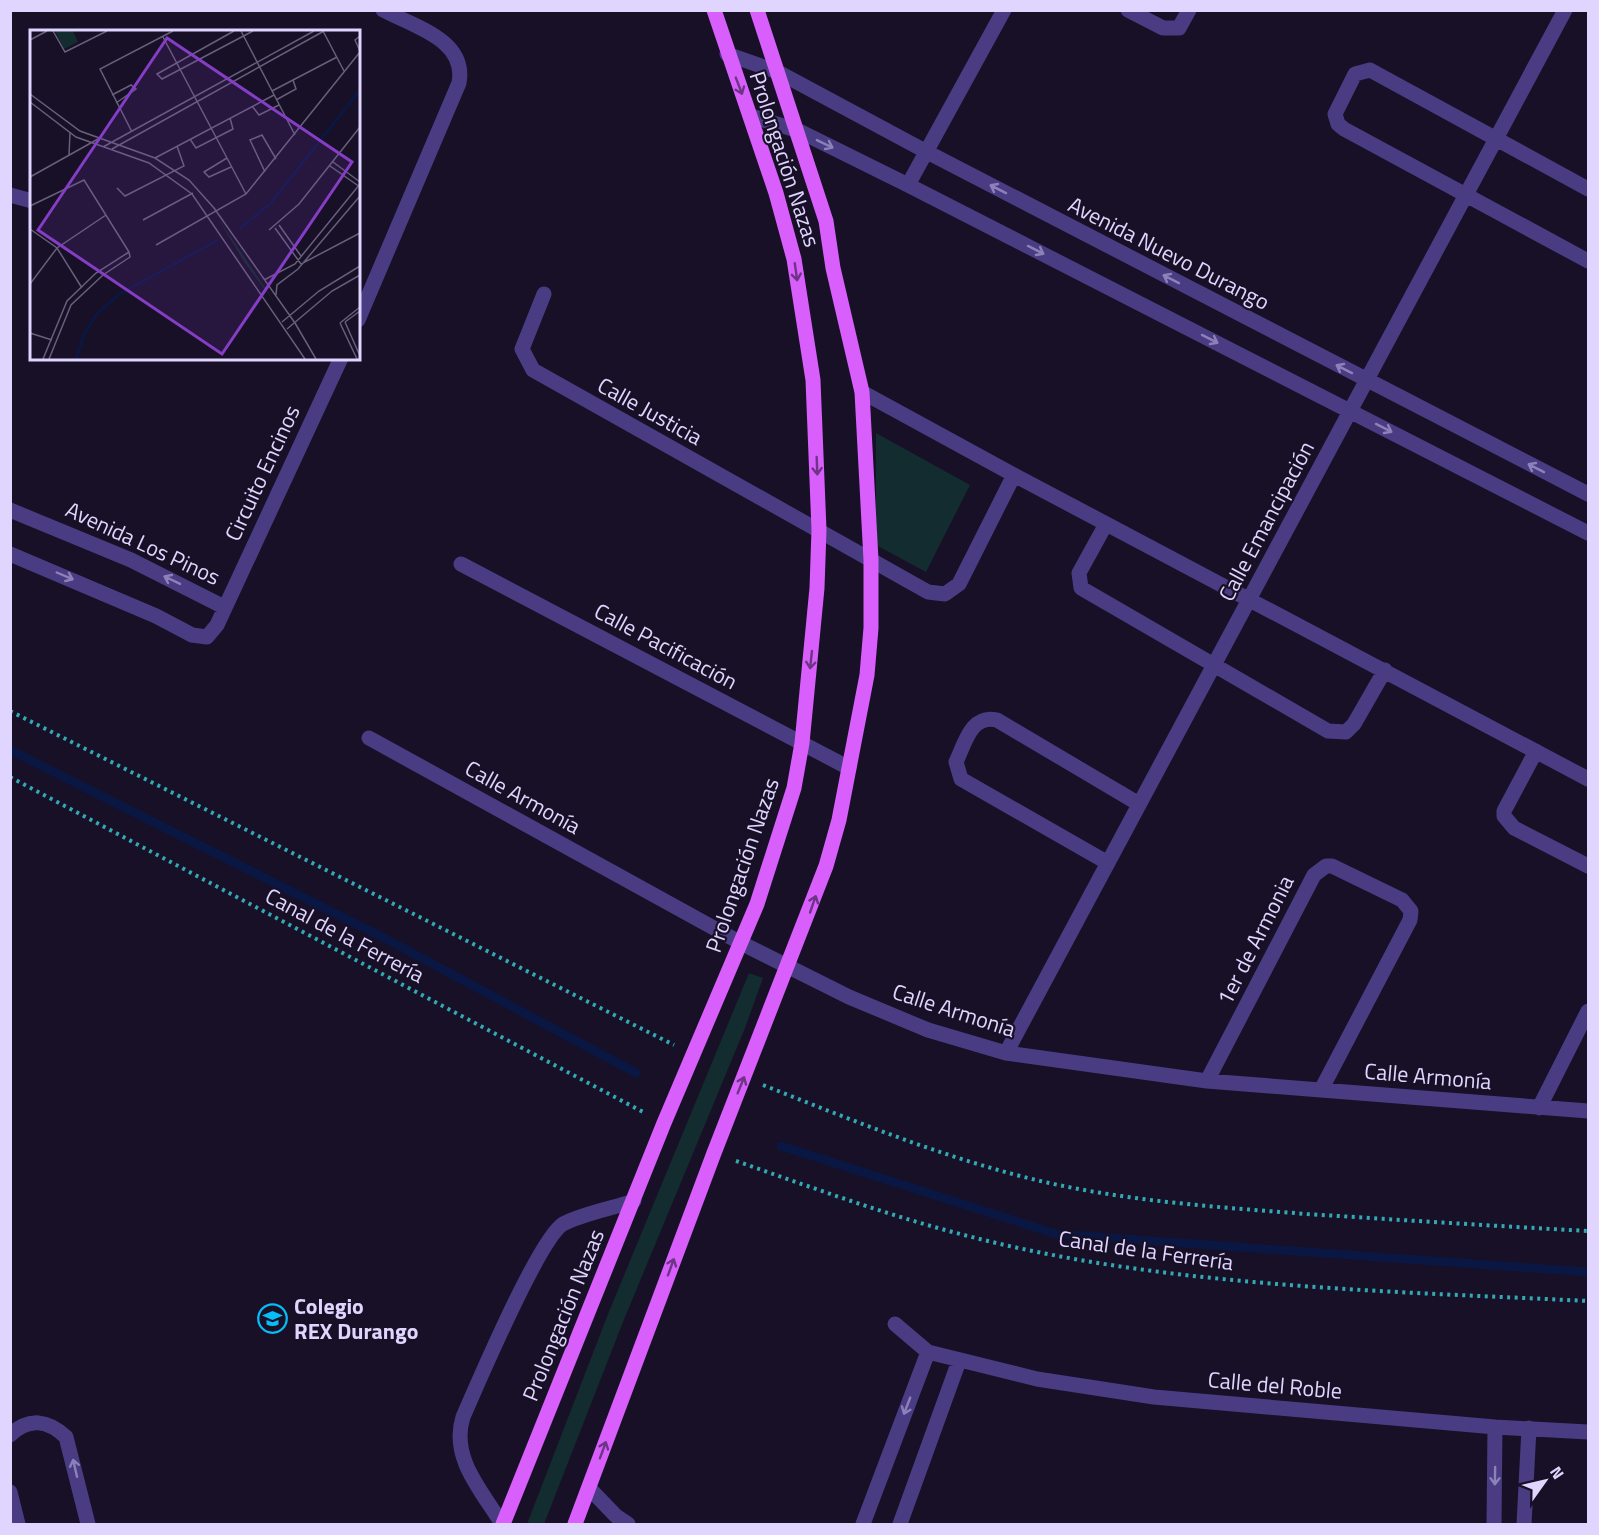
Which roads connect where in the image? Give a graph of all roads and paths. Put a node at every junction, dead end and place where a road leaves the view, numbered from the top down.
1 (383, 10) edge
2 (714, 10) edge
3 (757, 10) edge
4 (1004, 10) edge
5 (1128, 10) edge
6 (1189, 10) edge
7 (1565, 10) edge
8 (727, 54) junction
9 (778, 72) junction
10 (751, 116) junction
11 (798, 131) junction
12 (1496, 139) junction
13 (927, 153) junction
14 (908, 185) junction
15 (1588, 189) edge
16 (10, 195) edge
17 (1466, 195) junction
18 (30, 200) edge
19 (1588, 261) edge
20 (544, 294) dead end
21 (360, 315) edge
22 (340, 360) edge
23 (1367, 380) junction
24 (862, 392) junction
25 (1350, 411) junction
26 (1014, 475) junction
27 (1588, 494) edge
28 (10, 510) edge
29 (1106, 524) junction
30 (819, 530) junction
31 (1588, 533) edge
32 (10, 554) edge
33 (871, 560) junction
34 (461, 564) dead end
35 (1250, 598) junction
36 (225, 607) junction
37 (1213, 666) junction
38 (1385, 670) junction
39 (10, 711) edge
40 (369, 738) dead end
41 (802, 743) junction
42 (1536, 751) junction
43 (849, 768) junction
44 (10, 777) edge
45 (1588, 779) edge
46 (1139, 804) junction
47 (1108, 863) junction
48 (1588, 866) edge
49 (741, 943) junction
50 (789, 967) junction
51 (1588, 1011) edge
52 (1006, 1053) junction
53 (693, 1054) junction
54 (744, 1077) junction
55 (1207, 1082) junction
56 (1322, 1090) junction
57 (1539, 1108) junction
58 (1588, 1111) edge
59 (664, 1123) junction
60 (714, 1153) junction
61 (633, 1201) junction
62 (1588, 1232) edge
63 (1588, 1301) edge
64 (895, 1324) dead end
65 (928, 1352) junction
66 (959, 1361) junction
67 (1496, 1427) junction
68 (1529, 1428) junction
69 (1588, 1432) edge
70 (10, 1435) edge
71 (589, 1488) junction
72 (10, 1492) edge
73 (18, 1524) edge
74 (88, 1524) edge
75 (503, 1524) edge
76 (575, 1524) edge
77 (628, 1524) edge
78 (863, 1524) edge
79 (900, 1524) edge
80 (1494, 1524) edge
81 (1524, 1524) edge

1 - 21 street
2 - 8 main road, Prolongación Nazas
3 - 9 main road, Prolongación Nazas
4 - 13 street
5 - 6 street
7 - 12 street, Calle Emancipación
8 - 9 street, Avenida Nuevo Durango
8 -> 10 main road, Prolongación Nazas
9 - 11 main road, Prolongación Nazas
9 - 13 street, Avenida Nuevo Durango
10 - 11 street
10 -> 30 main road, Prolongación Nazas
11 -> 14 street
11 - 24 main road, Prolongación Nazas
12 - 15 street
12 - 17 street, Calle Emancipación
12 - 17 street
13 - 14 street
23 -> 13 street, Avenida Nuevo Durango
14 -> 25 street
16 - 18 street
17 - 19 street
17 - 23 street, Calle Emancipación
20 - 30 street, Calle Justicia
22 - 36 street, Circuito Encinos
23 - 25 street, Calle Emancipación
27 -> 23 street, Avenida Nuevo Durango
24 - 26 street
24 - 33 main road, Prolongación Nazas
25 -> 31 street
25 - 35 street, Calle Emancipación
26 - 29 street
26 - 33 street, Calle Justicia
36 -> 28 street, Avenida Los Pinos
29 - 35 street
29 - 37 street
30 - 33 street, Calle Justicia
30 -> 41 main road, Prolongación Nazas
32 -> 36 street, Avenida Los Pinos
33 - 43 main road, Prolongación Nazas
34 - 41 street, Calle Pacificación
35 - 37 street, Calle Emancipación
35 - 38 street
37 - 38 street
37 - 46 street, Calle Emancipación
38 - 42 street
39 - 53 path
40 - 49 street, Calle Armonía
41 - 43 street, Calle Pacificación
41 - 49 main road, Prolongación Nazas
42 - 45 street
42 - 48 street
50 -> 43 main road, Prolongación Nazas
44 - 59 path, Canal de la Ferrería
46 - 47 street, Calle Emancipación
46 - 47 street
47 - 52 street, Calle Emancipación
49 - 50 street, Calle Armonía
49 - 53 main road, Prolongación Nazas
50 - 52 street, Calle Armonía
50 - 54 main road, Prolongación Nazas
51 - 57 street
52 - 55 street, Calle Armonía
53 - 59 main road, Prolongación Nazas
60 -> 54 main road, Prolongación Nazas
54 - 62 path
55 - 56 street, Calle Armonía
55 - 56 street, 1er de Armonia
56 - 57 street, Calle Armonía
57 - 58 street, Calle Armonía
59 - 61 main road, Prolongación Nazas
60 - 63 path, Canal de la Ferrería
71 -> 60 main road, Prolongación Nazas
61 - 75 main road, Prolongación Nazas
61 - 75 street
64 - 65 street
65 - 66 street, Calle del Roble
65 -> 78 street
66 - 67 street, Calle del Roble
66 - 79 street
67 - 68 street, Calle del Roble
67 -> 80 street
68 - 69 street, Calle del Roble
68 - 81 street
74 -> 70 street
71 - 76 main road, Prolongación Nazas
71 - 77 street
72 - 73 street

